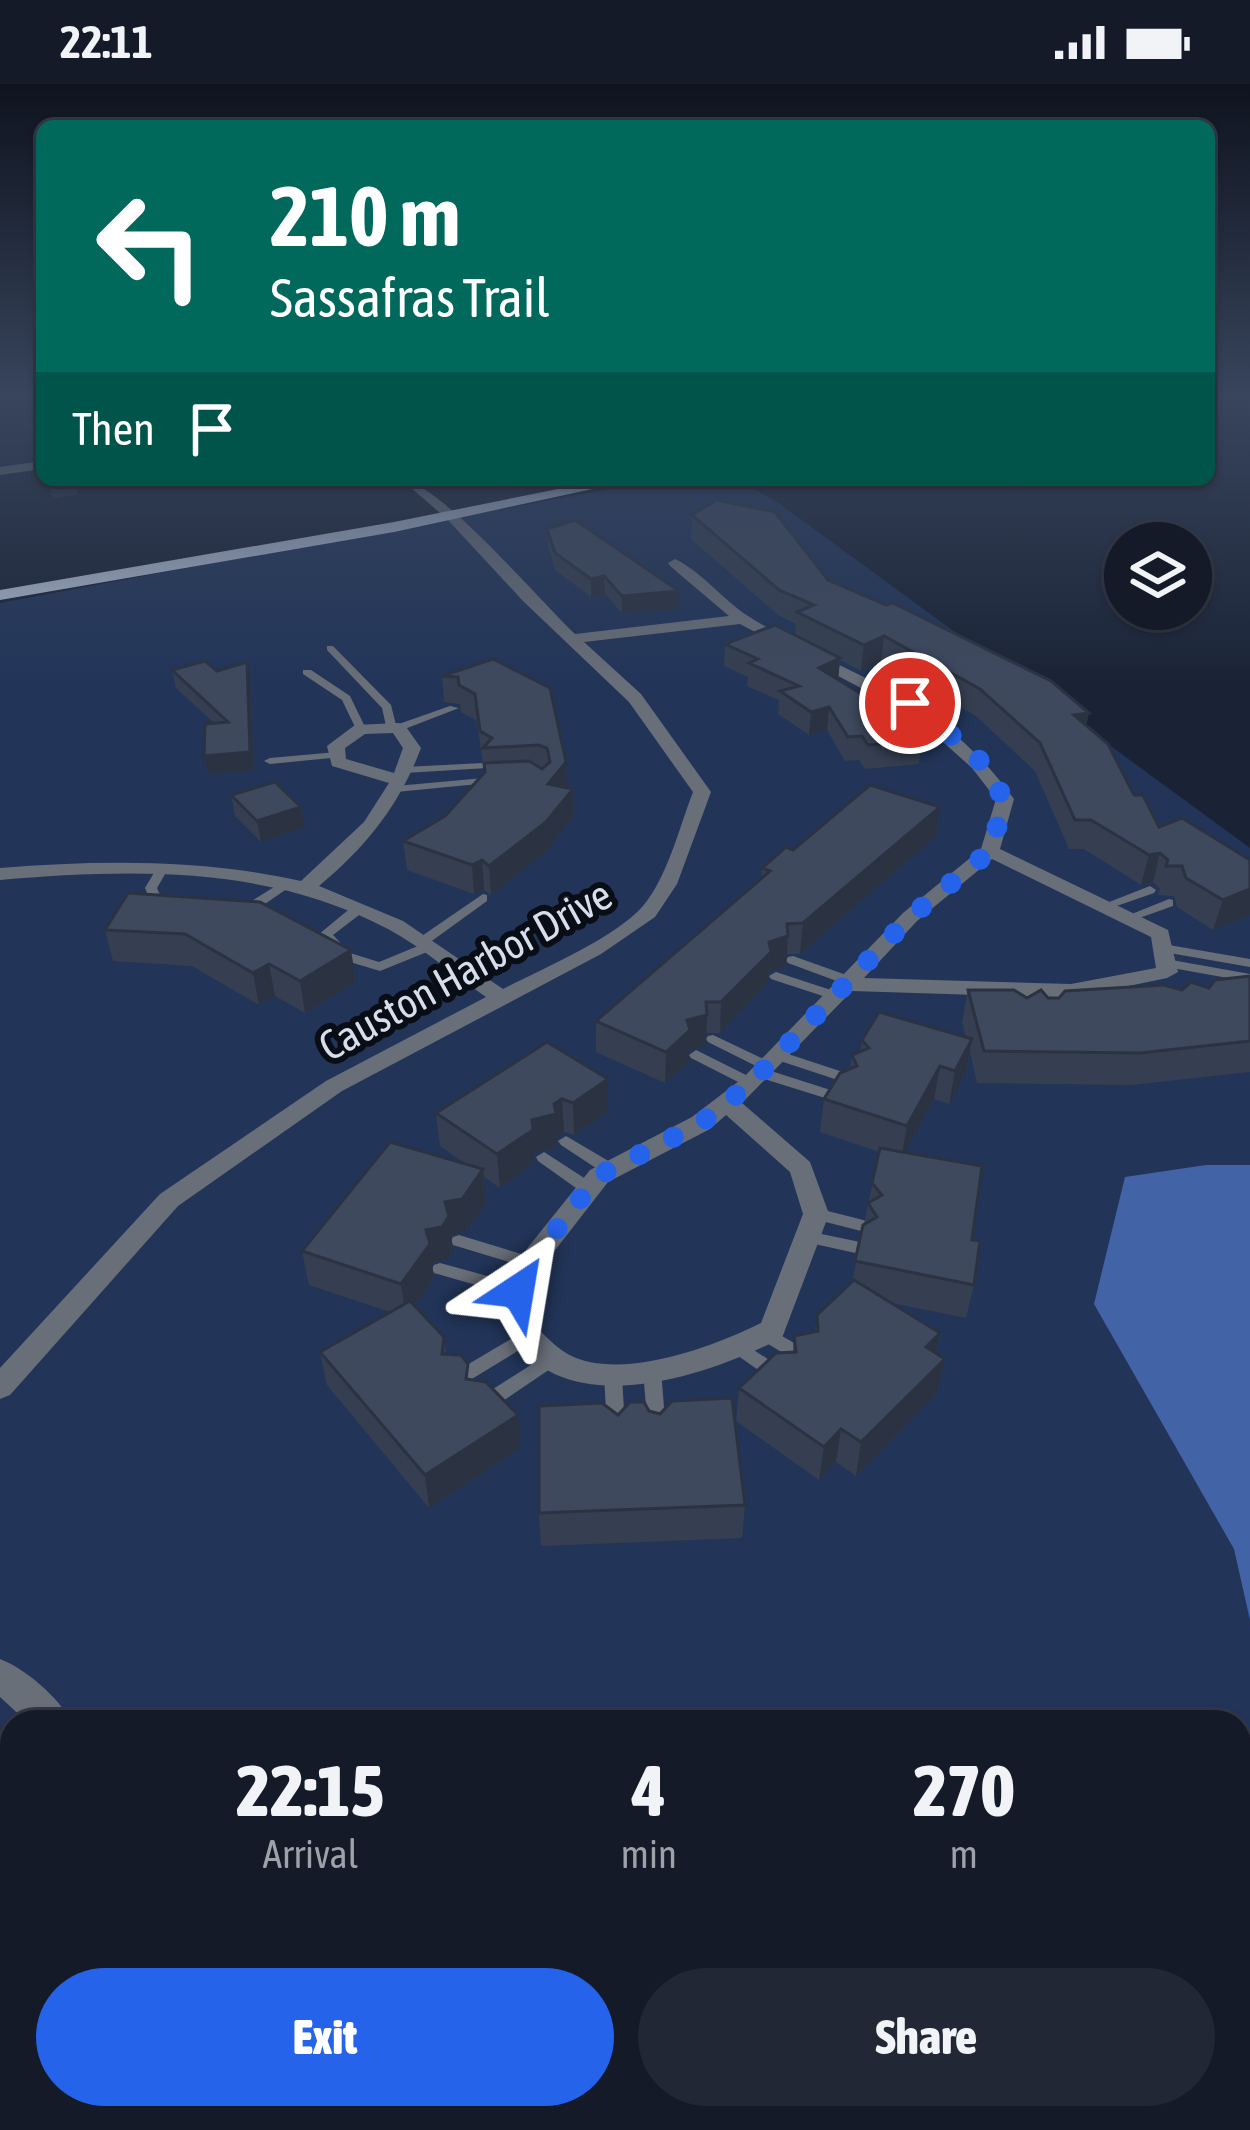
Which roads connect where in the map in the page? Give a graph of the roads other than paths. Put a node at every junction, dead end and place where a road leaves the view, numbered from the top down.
1 (426, 494) edge
2 (556, 494) edge
3 (452, 516) junction
4 (675, 563) dead end
5 (0, 596) edge
6 (743, 619) junction
7 (572, 639) junction
8 (330, 648) dead end
9 (308, 672) dead end
10 (454, 708) edge
11 (394, 728) junction
12 (361, 729) junction
13 (337, 755) junction
14 (270, 761) dead end
15 (483, 766) edge
16 (401, 780) junction
17 (517, 780) edge
18 (990, 851) junction
19 (162, 869) junction
20 (0, 874) edge
21 (297, 885) junction
22 (1150, 890) dead end
23 (483, 898) dead end
24 (1169, 903) dead end
25 (1105, 906) junction
26 (358, 909) junction
27 (170, 913) edge
28 (225, 916) edge
29 (1128, 918) junction
30 (424, 945) junction
31 (793, 960) edge
32 (1250, 963) edge
33 (1157, 974) junction
34 (776, 976) edge
35 (1250, 978) edge
36 (840, 987) junction
37 (502, 998) junction
38 (713, 1039) dead end
39 (696, 1055) dead end
40 (763, 1069) junction
41 (853, 1080) edge
42 (842, 1098) edge
43 (726, 1102) junction
44 (566, 1141) dead end
45 (544, 1157) dead end
46 (611, 1170) junction
47 (590, 1189) junction
48 (811, 1226) junction
49 (866, 1226) edge
50 (459, 1241) dead end
51 (860, 1248) edge
52 (532, 1263) junction
53 (440, 1269) dead end
54 (518, 1291) junction
55 (766, 1334) junction
56 (528, 1336) junction
57 (740, 1348) junction
58 (804, 1357) edge
59 (553, 1358) junction
60 (652, 1370) junction
61 (614, 1373) junction
62 (782, 1378) edge
63 (456, 1380) edge
64 (0, 1387) edge
65 (481, 1406) edge
66 (657, 1435) edge
67 (616, 1436) edge
68 (1, 1678) edge
69 (39, 1710) edge

1 - 3 street, Causton Harbor Drive
2 - 3 main road
3 - 5 main road
3 - 7 street, Causton Harbor Drive
4 - 6 street
6 - 7 street
6 - 18 street
7 - 37 street, Causton Harbor Drive
8 - 11 lane
9 - 12 lane
10 - 11 lane
11 - 12 street
11 - 16 street
12 - 13 street
13 - 14 lane
13 - 16 street
15 - 16 lane
16 - 17 lane
16 - 21 street
18 - 25 street
18 - 36 street
19 - 20 street
19 - 21 street
19 - 27 lane
21 - 26 street
21 - 28 lane
22 - 25 lane
23 - 30 lane
24 - 29 lane
25 - 29 street
26 - 30 street
26 - 30 lane
29 - 33 street
30 - 37 street
31 - 36 lane
32 - 33 lane
33 - 35 lane
33 - 36 street
34 - 36 lane
36 - 40 street
37 - 64 street, Causton Harbor Drive
38 - 40 lane
39 - 40 lane
40 - 41 lane
40 - 42 lane
40 - 43 street
43 - 46 street
43 - 48 street
44 - 46 lane
45 - 47 lane
46 - 47 street
47 - 52 street
48 - 49 lane
48 - 51 lane
48 - 55 street
50 - 52 lane
52 - 54 street
53 - 54 lane
54 - 56 street
55 - 57 street
55 - 58 lane
56 - 59 street
56 - 63 lane
57 - 60 street
57 - 62 lane
59 - 61 street
59 - 65 lane
60 - 61 street
60 - 66 lane
61 - 67 lane
68 - 69 street

